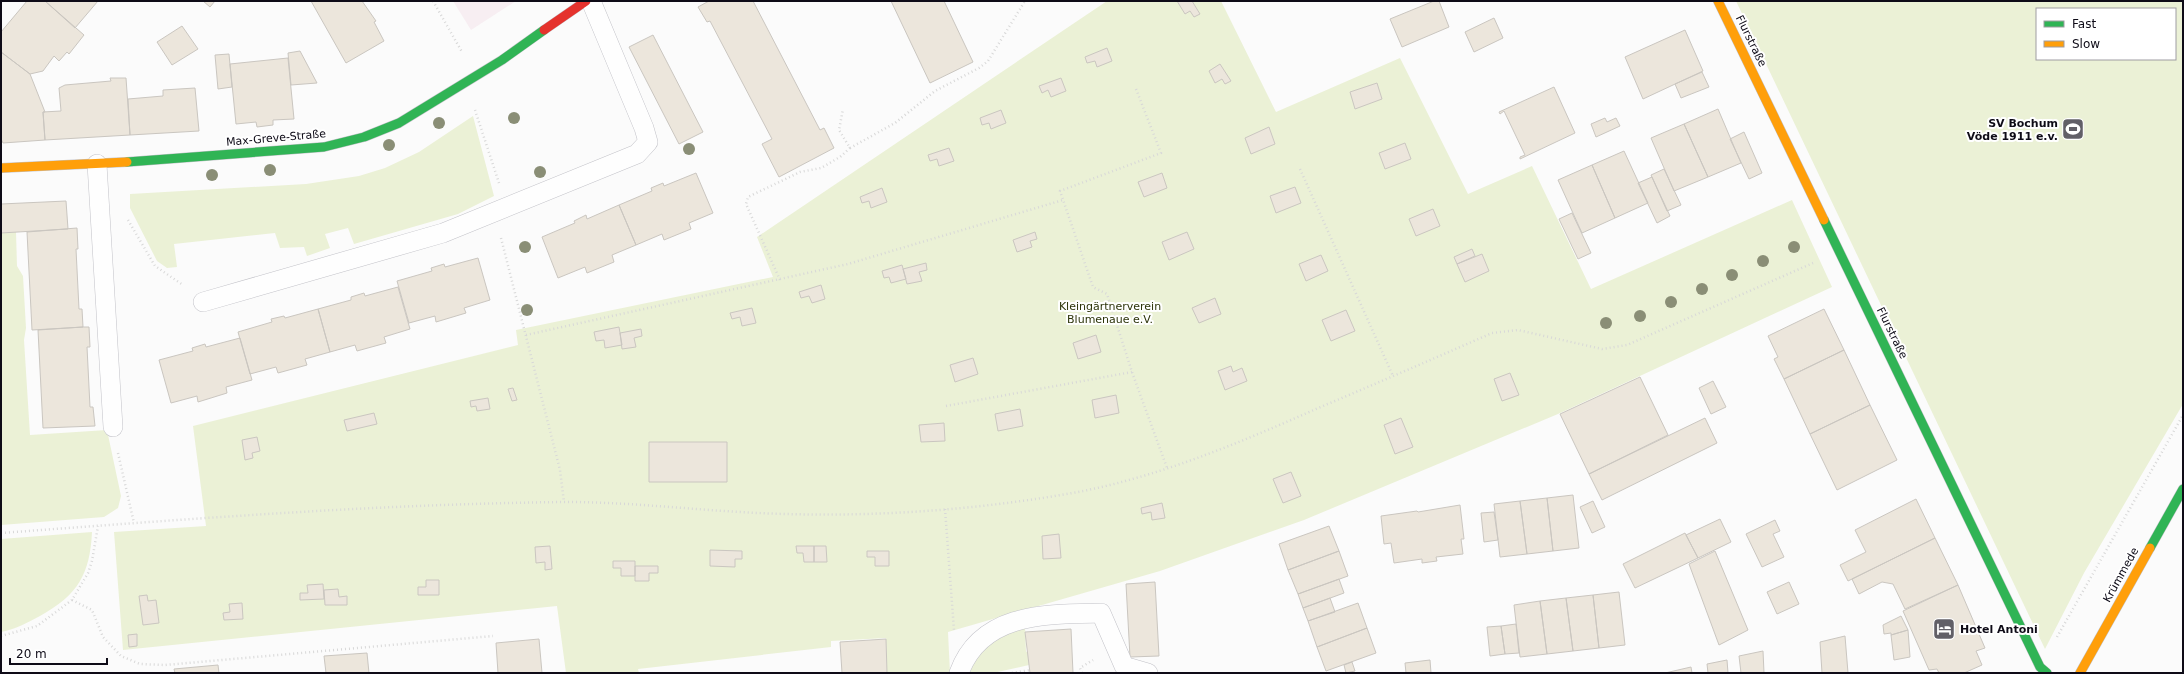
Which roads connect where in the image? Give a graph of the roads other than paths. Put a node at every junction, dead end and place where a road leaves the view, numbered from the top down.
1 (586, 1) edge
2 (591, 1) edge
3 (1718, 1) edge
4 (97, 164) junction
5 (1, 168) edge
6 (203, 302) road end
7 (113, 427) road end
8 (2183, 489) edge
9 (960, 668) edge
10 (1148, 673) edge
11 (2047, 673) edge
12 (2080, 673) edge

1 - 4 street, Max-Greve-Straße
2 - 6 lane
3 - 11 street, Flurstraße
4 - 5 street, Max-Greve-Straße
4 - 7 lane
8 - 12 street, Krümmede
9 - 10 lane

